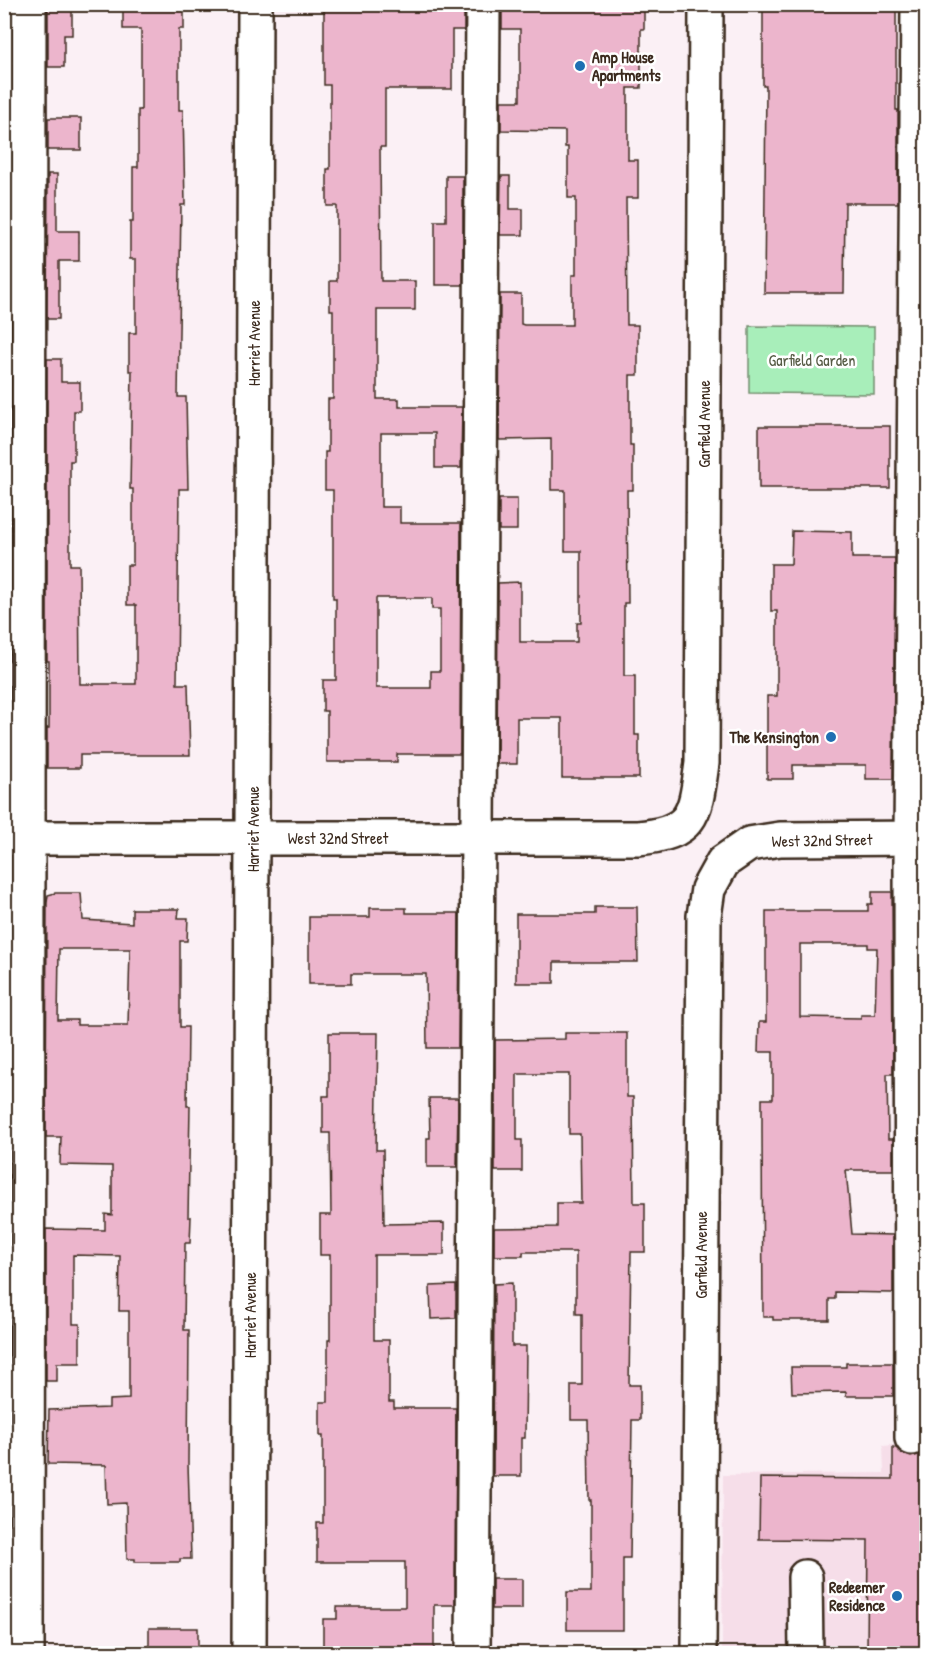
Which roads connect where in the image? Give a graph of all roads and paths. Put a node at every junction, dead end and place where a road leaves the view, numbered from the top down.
1 (29, 4) edge
2 (255, 4) edge
3 (483, 4) edge
4 (706, 4) edge
5 (918, 4) edge
6 (670, 832) joint
7 (16, 838) edge
8 (253, 838) junction
9 (477, 838) junction
10 (919, 838) edge
11 (723, 861) joint
12 (919, 1325) edge
13 (912, 1438) dead end
14 (805, 1577) dead end
15 (27, 1653) edge
16 (249, 1653) edge
17 (473, 1653) edge
18 (699, 1653) edge
19 (806, 1653) edge

1 - 7 street
2 - 8 street, Harriet Avenue
3 - 9 street
4 - 6 street, Garfield Avenue
5 - 10 street
6 - 9 street, West 32nd Street
7 - 8 street, West 32nd Street
7 - 15 street
8 - 9 street, West 32nd Street
8 - 16 street, Harriet Avenue
9 - 17 street
10 - 11 street, West 32nd Street
10 - 12 street
11 - 18 street, Garfield Avenue
12 - 13 street
14 - 19 street

